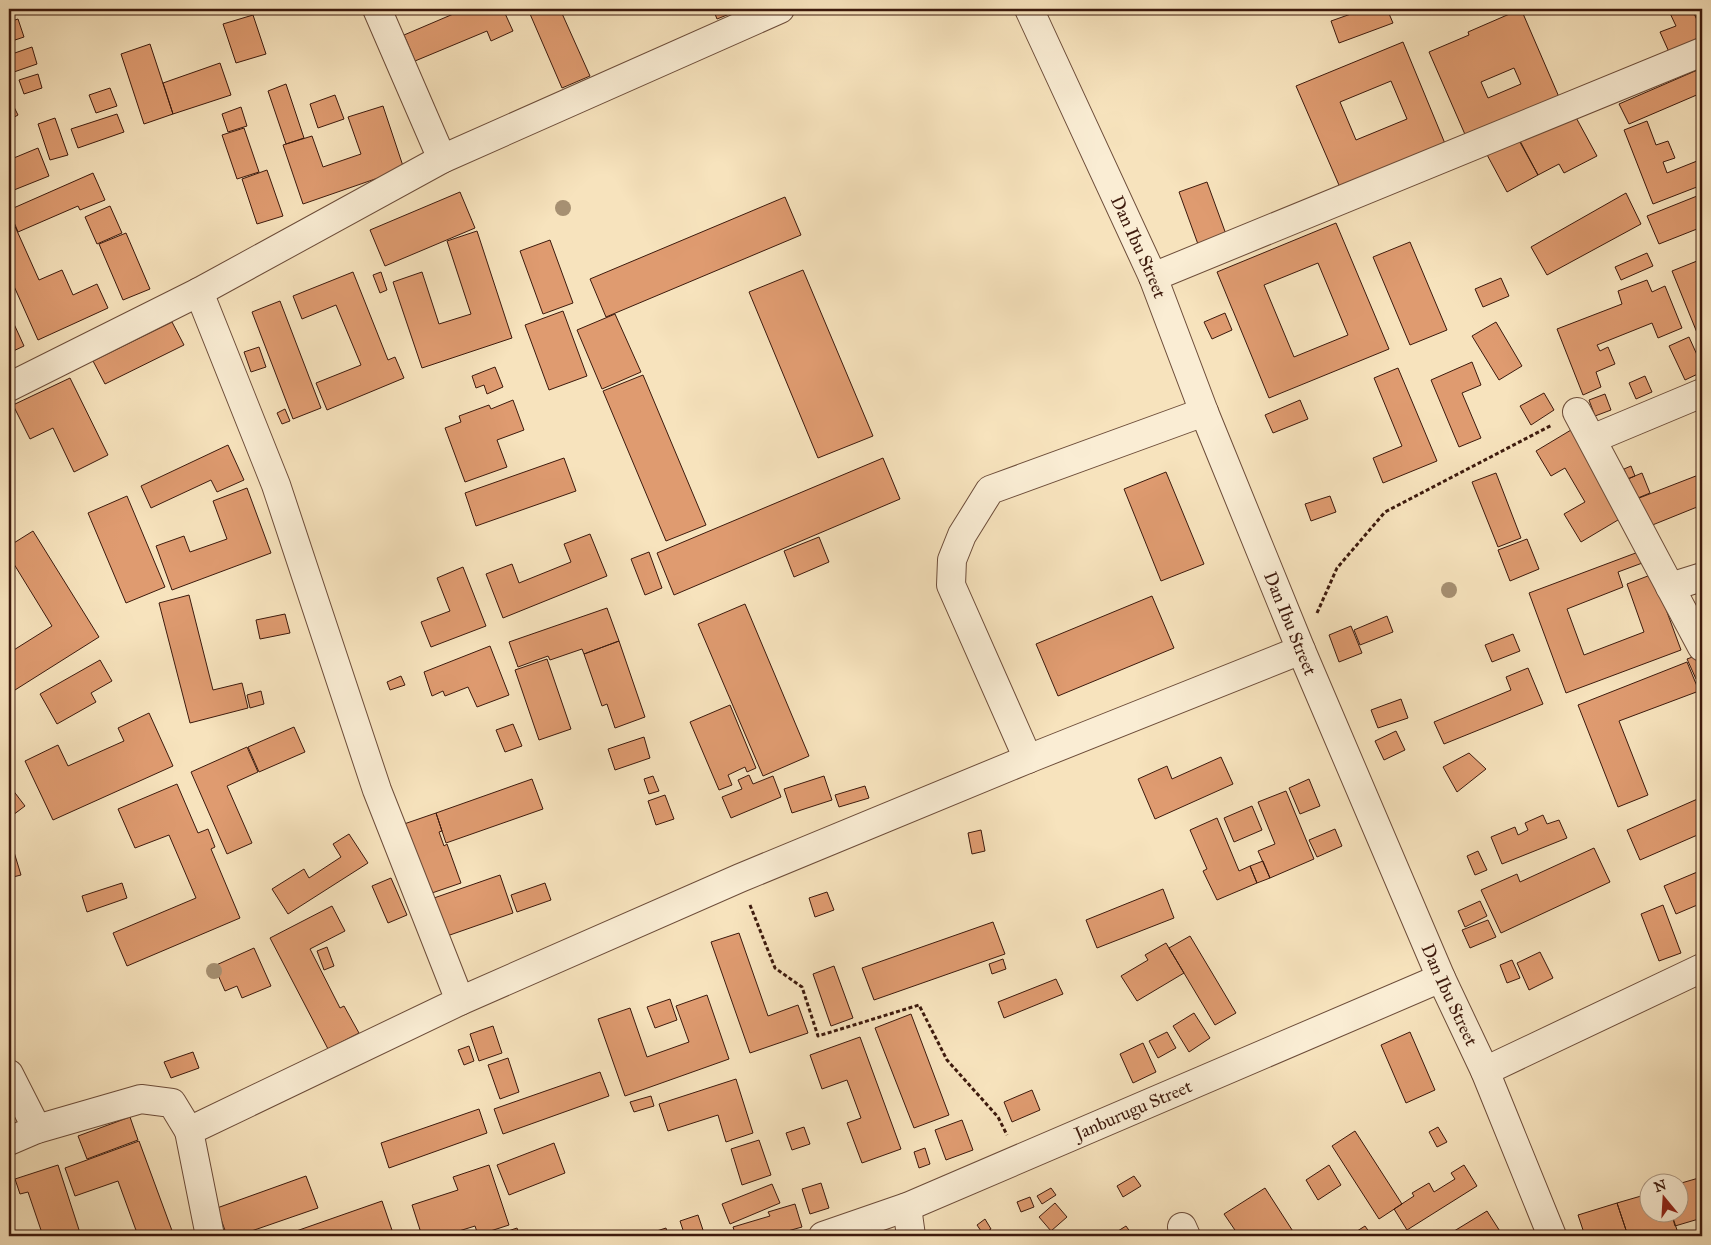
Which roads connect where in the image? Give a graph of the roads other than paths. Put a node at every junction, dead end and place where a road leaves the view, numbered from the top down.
1 (378, 9) edge
2 (780, 9) edge
3 (1029, 9) edge
4 (1702, 52) edge
5 (442, 159) junction
6 (1153, 276) junction
7 (199, 292) junction
8 (9, 387) edge
9 (1702, 393) edge
10 (1204, 412) junction
11 (1577, 412) road end
12 (1592, 440) junction
13 (1702, 577) edge
14 (1670, 587) junction
15 (1702, 647) edge
16 (1300, 650) junction
17 (1028, 759) junction
18 (1702, 968) edge
19 (1441, 978) junction
20 (460, 1001) junction
21 (1485, 1071) junction
22 (9, 1074) edge
23 (37, 1129) junction
24 (189, 1131) junction
25 (9, 1141) edge
26 (907, 1207) junction
27 (210, 1236) edge
28 (823, 1236) edge
29 (911, 1236) edge
30 (1552, 1236) edge

1 - 5 street
2 - 5 street
3 - 6 street, Dan Ibu Street
4 - 6 street
5 - 7 street
6 - 10 street, Dan Ibu Street
7 - 8 street
7 - 20 street
9 - 12 street
10 - 16 street, Dan Ibu Street
10 - 17 street
11 - 12 street
12 - 14 street
13 - 14 street
14 - 15 street
16 - 17 street
16 - 19 street, Dan Ibu Street
17 - 20 street
18 - 21 street
19 - 21 street, Dan Ibu Street
19 - 26 street, Janburugu Street
20 - 24 street
21 - 30 street, Dan Ibu Street
22 - 23 street
23 - 24 street
23 - 25 street
24 - 27 street
26 - 28 street, Janburugu Street
26 - 29 street

